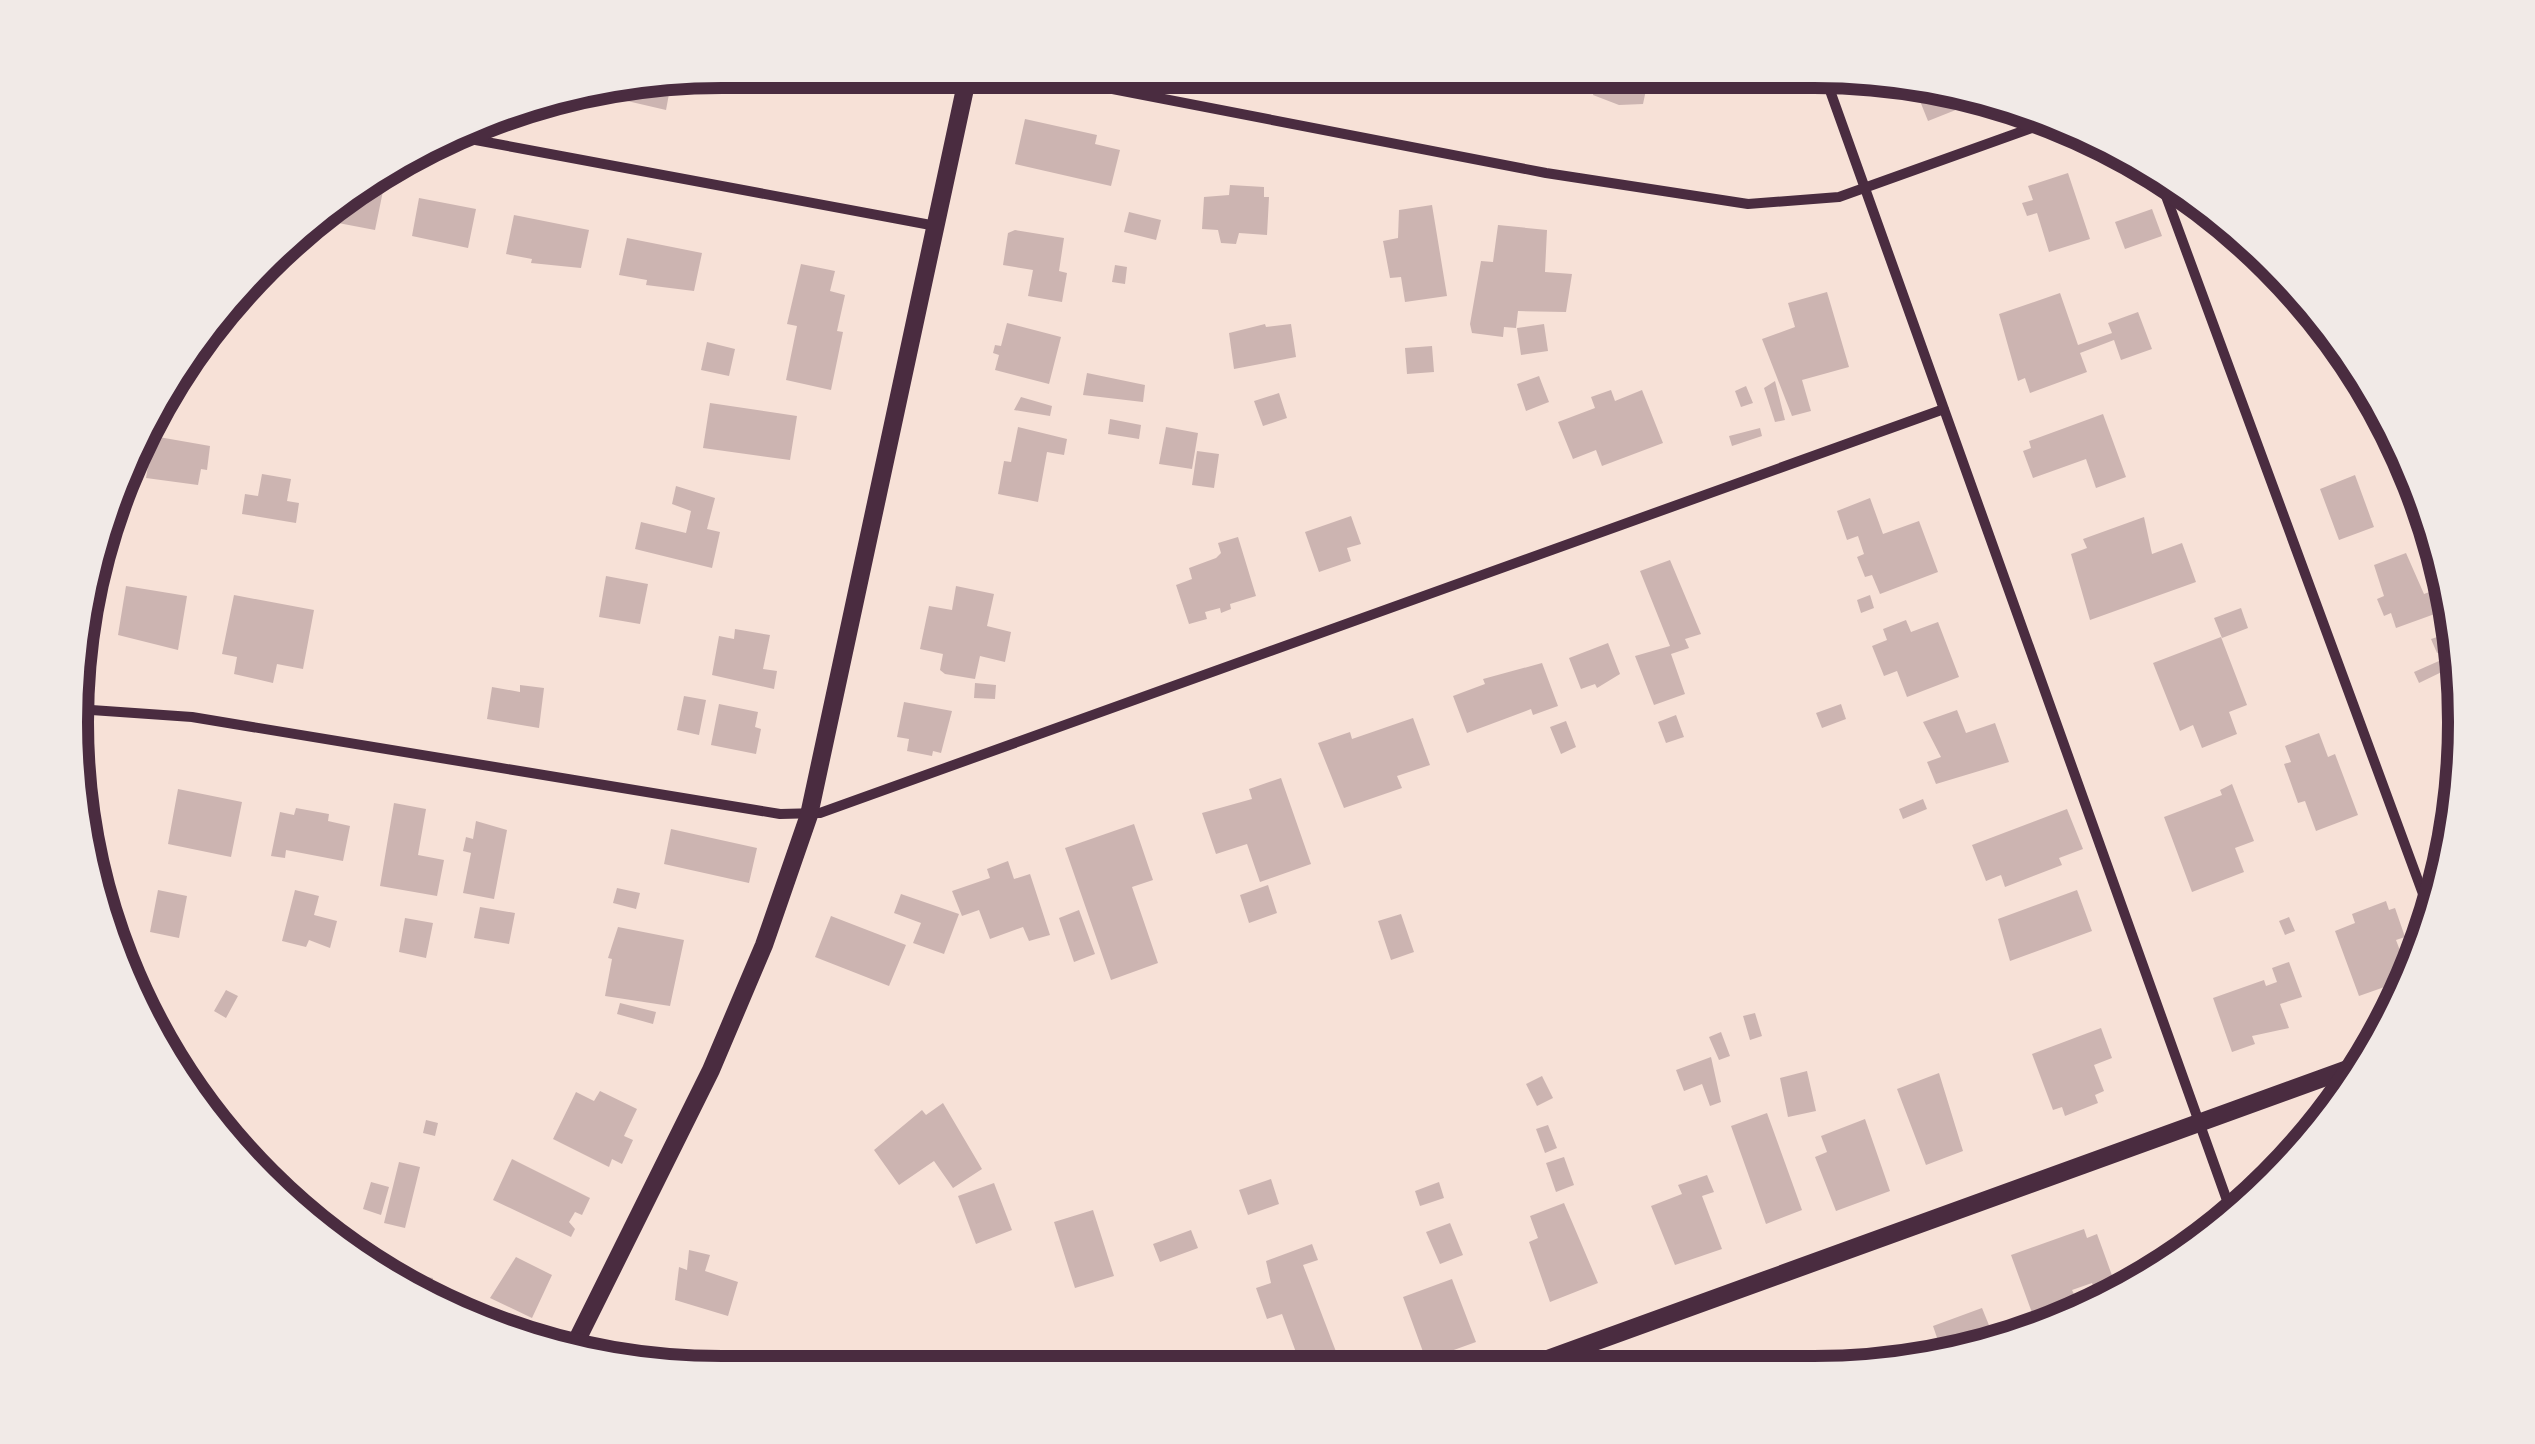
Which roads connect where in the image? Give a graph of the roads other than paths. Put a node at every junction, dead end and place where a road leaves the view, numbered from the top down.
1 (965, 88) edge
2 (1109, 88) edge
3 (1830, 88) edge
4 (2033, 127) edge
5 (472, 139) edge
6 (1865, 187) junction
7 (2165, 193) edge
8 (936, 226) junction
9 (1944, 409) junction
10 (88, 711) edge
11 (808, 815) junction
12 (2424, 894) edge
13 (2344, 1070) edge
14 (2198, 1122) junction
15 (2227, 1202) edge
16 (577, 1339) edge
17 (1555, 1356) edge

1 - 8 street
2 - 6 street
3 - 6 street
4 - 6 street
5 - 8 street
6 - 9 street
7 - 12 street
8 - 11 street
9 - 11 street
9 - 14 street
10 - 11 street
11 - 16 street
13 - 14 street
14 - 15 street
14 - 17 street

